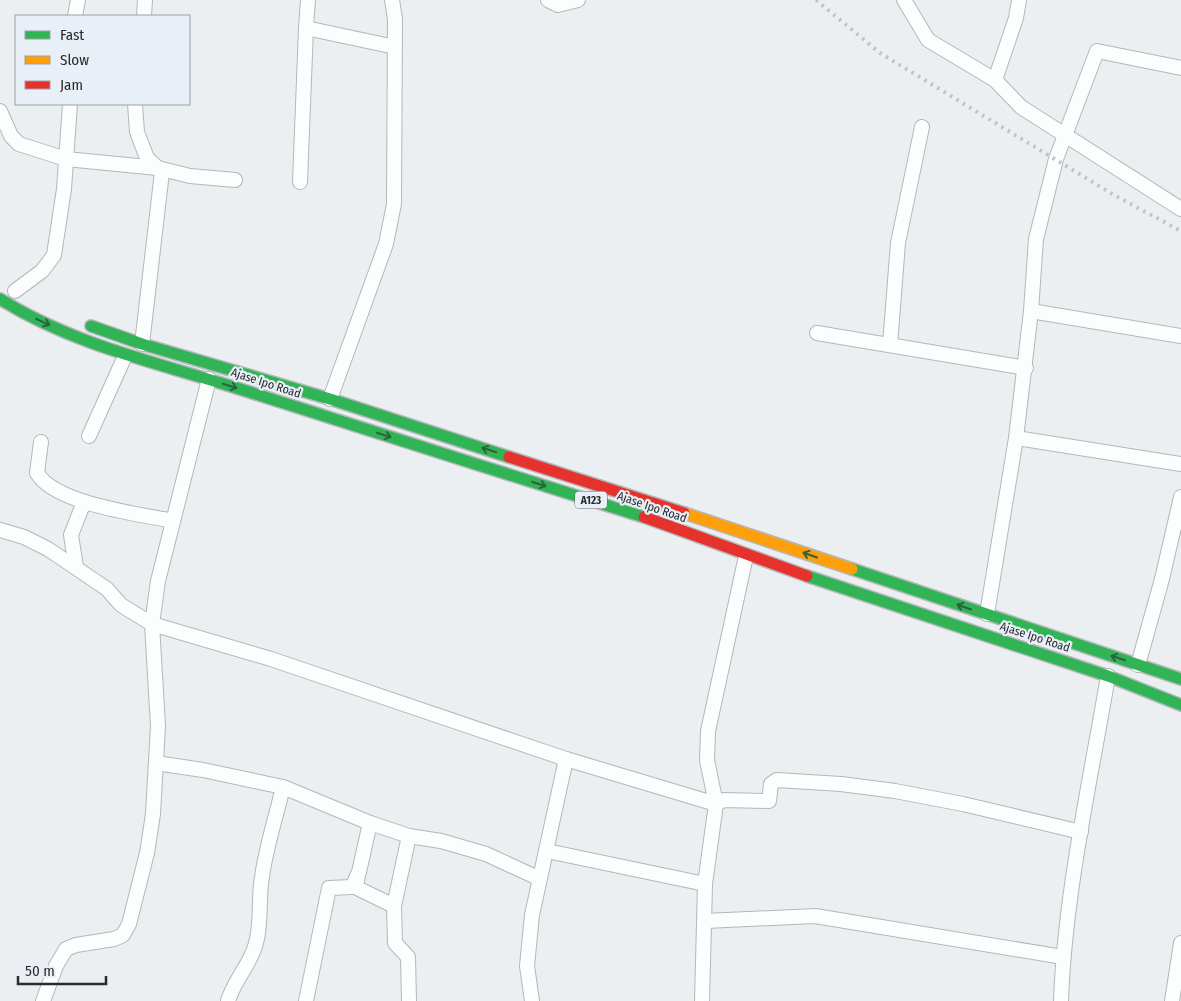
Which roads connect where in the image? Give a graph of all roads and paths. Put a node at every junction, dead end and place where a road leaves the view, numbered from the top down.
1 (78, 0) edge
2 (146, 0) edge
3 (308, 0) edge
4 (392, 0) edge
5 (548, 0) edge
6 (578, 0) edge
7 (904, 0) edge
8 (1019, 0) edge
9 (75, 15) edge
10 (144, 15) edge
11 (306, 28) junction
12 (395, 47) junction
13 (1181, 68) edge
14 (995, 80) junction
15 (70, 105) edge
16 (135, 105) edge
17 (0, 111) edge
18 (922, 127) dead end
19 (1064, 134) junction
20 (66, 159) junction
21 (158, 168) junction
22 (234, 180) dead end
23 (300, 182) dead end
24 (1181, 209) edge
25 (11, 289) joint
26 (28, 298) dead end
27 (0, 299) edge
28 (1031, 311) junction
29 (84, 323) dead end
30 (817, 333) dead end
31 (1181, 336) edge
32 (142, 344) junction
33 (890, 345) junction
34 (125, 356) junction
35 (1026, 368) junction
36 (209, 379) junction
37 (330, 399) junction
38 (88, 436) dead end
39 (1016, 438) junction
40 (41, 442) dead end
41 (1181, 464) edge
42 (1181, 497) edge
43 (84, 502) junction
44 (173, 521) junction
45 (0, 530) edge
46 (71, 535) junction
47 (51, 550) junction
48 (746, 556) junction
49 (76, 567) junction
50 (986, 614) junction
51 (152, 624) junction
52 (1138, 665) junction
53 (1108, 676) junction
54 (1181, 679) edge
55 (1181, 705) edge
56 (566, 758) junction
57 (156, 763) junction
58 (284, 788) junction
59 (716, 804) junction
60 (370, 823) junction
61 (1081, 832) junction
62 (409, 836) junction
63 (547, 851) junction
64 (359, 872) junction
65 (538, 878) junction
66 (705, 884) junction
67 (394, 906) junction
68 (705, 921) junction
69 (1181, 943) edge
70 (1063, 958) junction
71 (43, 1001) edge
72 (228, 1001) edge
73 (306, 1001) edge
74 (409, 1001) edge
75 (532, 1001) edge
76 (702, 1001) edge
77 (1061, 1001) edge
78 (1172, 1001) edge

1 - 9 street
2 - 10 street
3 - 11 street
4 - 12 street
5 - 6 street
7 - 14 street
8 - 14 street
11 - 12 street
11 - 23 street
12 - 37 street
13 - 19 street
14 - 19 street
15 - 20 street
16 - 21 street
17 - 20 street
18 - 33 street
19 - 24 street
19 - 28 street
20 - 21 street
20 - 25 street
21 - 22 street
21 - 32 street
25 - 26 highway
27 -> 34 highway, Ajase Ipo Road / A123
28 - 31 street
28 - 35 street
29 - 32 highway, Ajase Ipo Road / A123
30 - 33 street
32 - 37 highway, Ajase Ipo Road / A123
33 - 35 street
34 - 36 highway, Ajase Ipo Road / A123
34 - 38 street
35 - 39 street
36 - 44 street
36 -> 48 highway, Ajase Ipo Road / A123
50 -> 37 highway, Ajase Ipo Road / A123
39 - 41 street
39 - 50 street
40 - 43 street
42 - 52 street
43 - 44 street
43 - 46 street
44 - 51 street
45 - 47 street
46 - 47 street
46 - 49 street
47 - 49 street
48 - 53 highway, Ajase Ipo Road / A123
48 - 59 street
49 - 51 street
52 -> 50 highway, Ajase Ipo Road / A123
51 - 56 street
51 - 57 street
52 - 54 highway, Ajase Ipo Road / A123
53 - 55 highway, Ajase Ipo Road / A123
53 - 61 street
56 - 59 street
56 - 63 street
57 - 58 street
57 - 71 street
58 - 60 street
58 - 72 street
59 - 61 street
59 - 66 street
60 - 62 street
60 - 64 street
61 - 70 street
62 - 65 street
62 - 67 street
63 - 65 street
63 - 66 street
64 - 67 street
64 - 73 street
65 - 75 street
66 - 68 street
67 - 74 street
68 - 70 street
68 - 76 street
69 - 78 street
70 - 77 street

